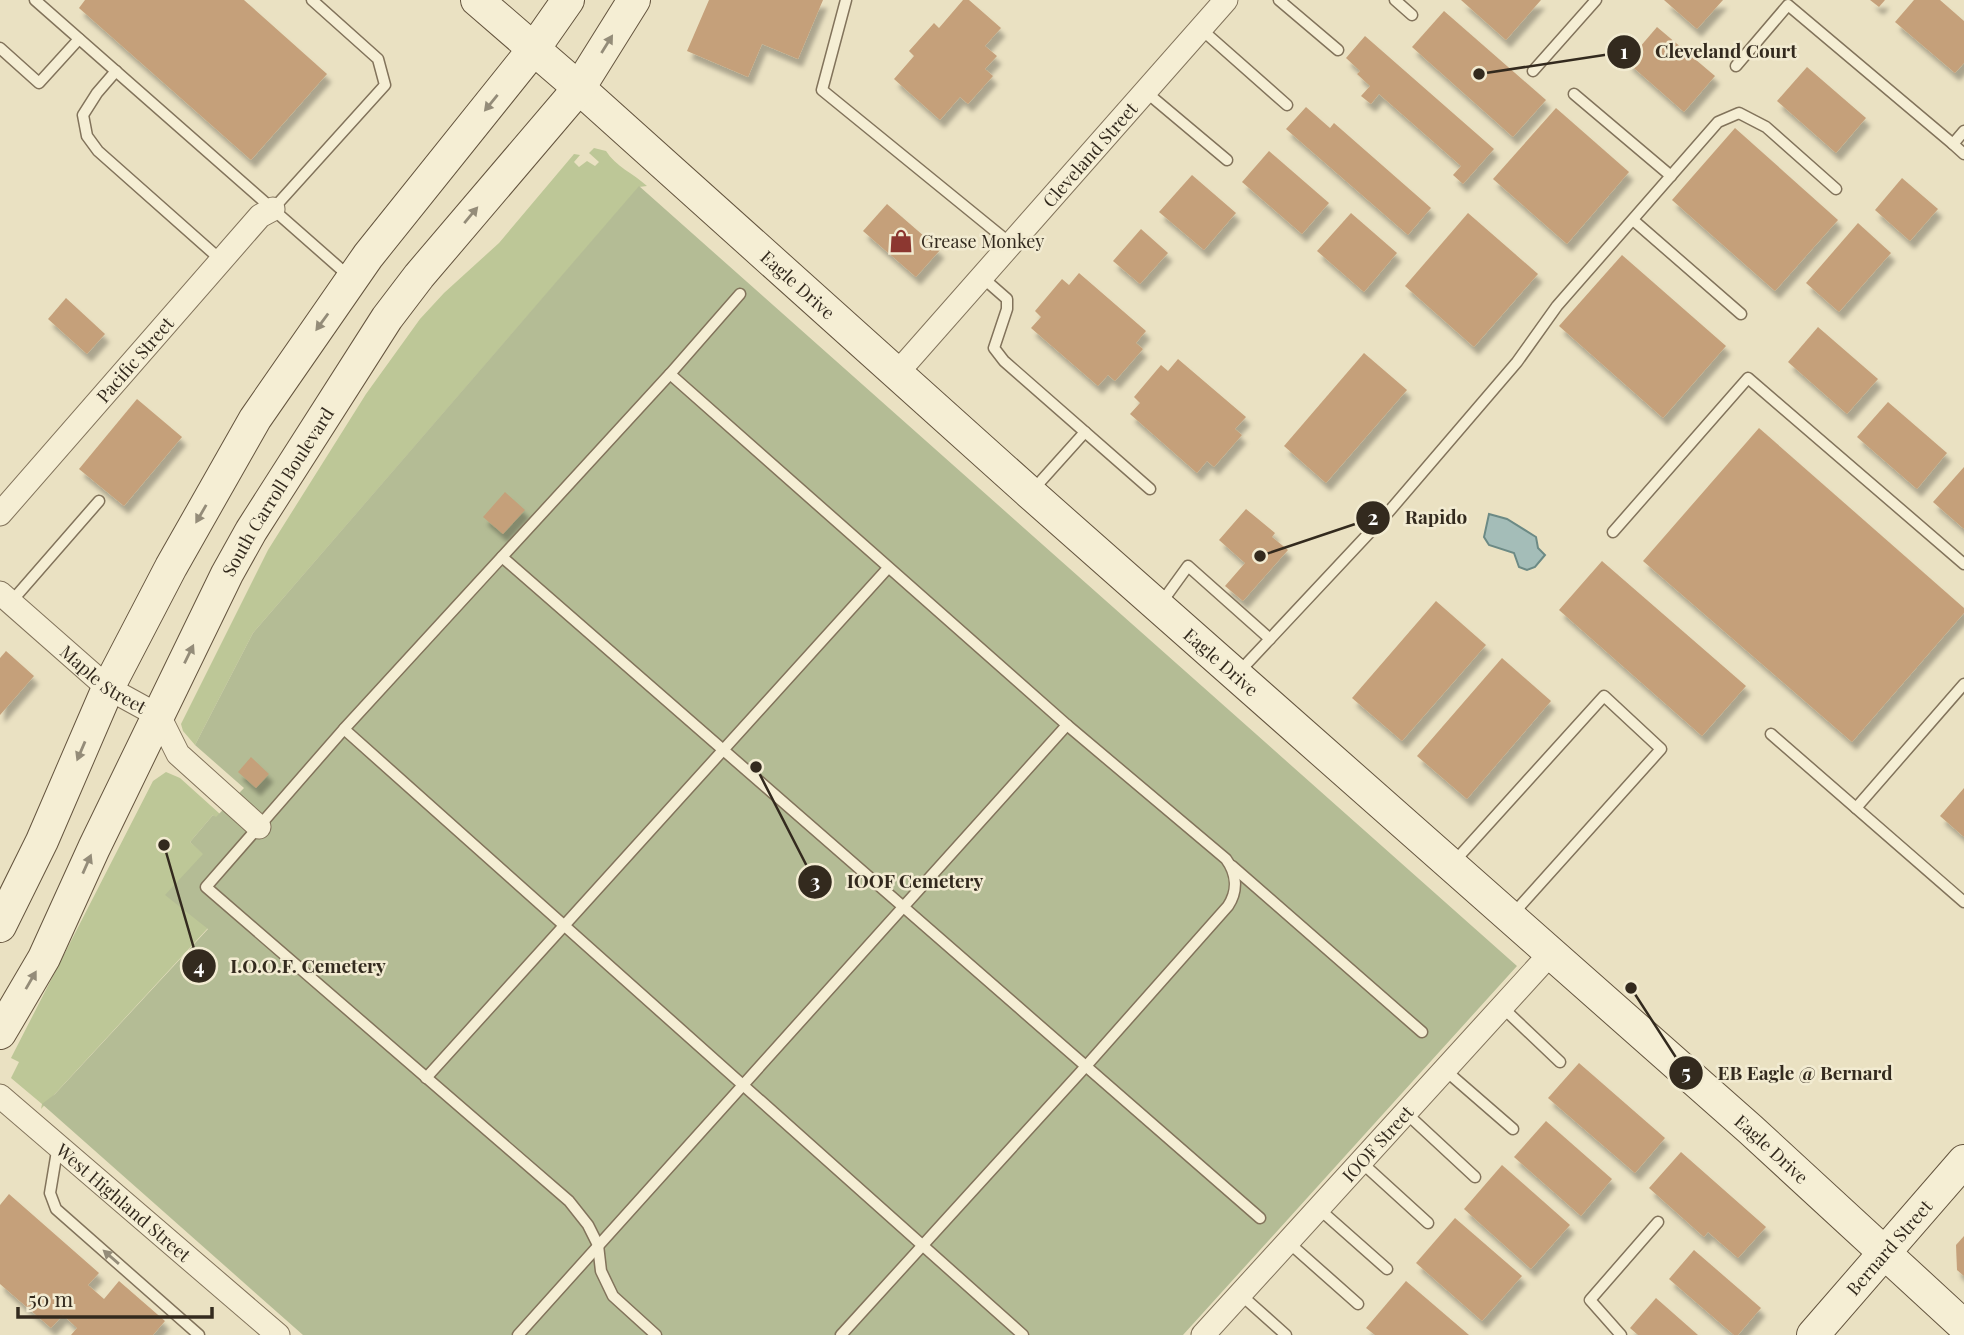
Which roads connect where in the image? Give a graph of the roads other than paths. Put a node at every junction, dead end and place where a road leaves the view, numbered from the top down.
1 (35, 0) edge
2 (312, 0) edge
3 (477, 0) edge
4 (568, 0) edge
5 (634, 0) edge
6 (846, 0) edge
7 (1226, 0) edge
8 (1279, 0) edge
9 (1395, 0) edge
10 (1596, 0) edge
11 (1412, 15) dead end
12 (1201, 29) junction
13 (79, 39) junction
14 (0, 48) edge
15 (533, 50) junction
16 (1338, 50) dead end
17 (1736, 66) dead end
18 (116, 71) junction
19 (1533, 71) dead end
20 (579, 88) junction
21 (1146, 92) junction
22 (1574, 94) dead end
23 (1287, 105) dead end
24 (1964, 131) edge
25 (1953, 144) junction
26 (1964, 153) edge
27 (1227, 160) dead end
28 (1671, 176) junction
29 (1836, 189) dead end
30 (273, 209) junction
31 (1633, 220) junction
32 (1012, 245) junction
33 (222, 260) junction
34 (983, 278) junction
35 (352, 279) junction
36 (740, 294) dead end
37 (1741, 314) dead end
38 (898, 372) junction
39 (670, 374) junction
40 (1084, 432) junction
41 (1150, 489) dead end
42 (1030, 493) junction
43 (99, 501) dead end
44 (0, 514) edge
45 (1613, 532) dead end
46 (502, 556) junction
47 (1964, 564) edge
48 (888, 568) junction
49 (5, 598) edge
50 (1159, 607) junction
51 (1270, 639) junction
52 (1236, 675) junction
53 (1964, 684) edge
54 (108, 688) junction
55 (159, 716) junction
56 (1067, 725) junction
57 (344, 729) junction
58 (1771, 734) dead end
59 (723, 749) junction
60 (1856, 808) junction
61 (258, 827) junction
62 (1230, 864) junction
63 (1451, 865) junction
64 (1964, 902) edge
65 (904, 907) junction
66 (1510, 917) junction
67 (564, 925) junction
68 (0, 926) edge
69 (1551, 953) junction
70 (1502, 1007) junction
71 (1422, 1032) dead end
72 (0, 1033) edge
73 (1560, 1062) dead end
74 (1087, 1065) junction
75 (1445, 1070) junction
76 (426, 1078) junction
77 (743, 1085) junction
78 (0, 1096) edge
79 (1406, 1113) junction
80 (1513, 1129) dead end
81 (58, 1145) junction
82 (1964, 1161) edge
83 (1361, 1162) junction
84 (1475, 1177) dead end
85 (1318, 1208) junction
86 (1260, 1218) dead end
87 (1658, 1222) dead end
88 (1428, 1223) dead end
89 (1288, 1242) junction
90 (598, 1245) junction
91 (922, 1245) junction
92 (1885, 1253) junction
93 (1387, 1269) dead end
94 (1240, 1294) junction
95 (1358, 1304) dead end
96 (1964, 1326) edge
97 (199, 1335) edge
98 (278, 1335) edge
99 (518, 1335) edge
100 (656, 1335) edge
101 (841, 1335) edge
102 (1023, 1335) edge
103 (1203, 1335) edge
104 (1286, 1335) edge
105 (1621, 1335) edge
106 (1813, 1335) edge

1 - 13 lane
2 - 30 lane
3 - 15 main road, Eagle Drive
4 - 15 main road
20 -> 5 main road, South Carroll Boulevard
6 - 32 lane
7 - 12 street, Cleveland Street
8 - 16 lane
9 - 11 lane
10 - 19 lane
12 - 21 street, Cleveland Street
12 - 23 lane
13 - 14 lane
13 - 18 lane
15 - 20 main road, Eagle Drive
15 -> 35 main road
17 - 25 lane
18 - 30 lane
18 - 33 lane
20 - 38 main road, Eagle Drive
55 -> 20 main road, South Carroll Boulevard
21 - 27 lane
21 - 32 street, Cleveland Street
22 - 28 lane
24 - 25 lane
25 - 26 lane
28 - 29 lane
28 - 31 lane
30 - 33 street, Pacific Street
30 - 35 lane
31 - 37 lane
31 - 51 lane
32 - 34 street, Cleveland Street
33 - 44 street, Pacific Street
34 - 38 street, Cleveland Street
34 - 40 lane
35 -> 54 main road
36 - 39 lane
38 - 42 main road, Eagle Drive
39 - 46 lane
39 - 48 lane
40 - 41 lane
40 - 42 lane
42 - 50 main road, Eagle Drive
43 - 49 lane
45 - 47 lane
46 - 57 lane
46 - 59 lane
48 - 56 lane
48 - 59 lane
49 - 54 street, Maple Street
50 - 51 lane
50 - 52 main road, Eagle Drive
51 - 52 lane
52 - 63 main road, Eagle Drive
53 - 60 lane
54 - 55 street, Maple Street
54 -> 68 main road
55 - 61 street, Maple Street
72 -> 55 main road, South Carroll Boulevard
56 - 62 lane
56 - 65 lane
57 - 61 lane
57 - 67 lane
58 - 60 lane
59 - 65 lane
59 - 67 lane
60 - 64 lane
61 - 76 lane
62 - 71 lane
62 - 74 lane
63 - 66 main road, Eagle Drive
63 - 66 lane
65 - 74 lane
65 - 77 lane
66 - 69 main road, Eagle Drive
67 - 76 lane
67 - 77 lane
69 - 70 street, IOOF Street
69 - 92 main road, Eagle Drive
70 - 73 lane
70 - 75 street, IOOF Street
74 - 86 lane
74 - 91 lane
75 - 79 street, IOOF Street
75 - 80 lane
76 - 90 lane
77 - 90 lane
77 - 91 lane
78 - 81 street, West Highland Street
79 - 83 street, IOOF Street
79 - 84 lane
97 -> 81 lane
81 - 98 street, West Highland Street
82 - 92 main road, Bernard Street
83 - 85 street, IOOF Street
83 - 88 lane
85 - 89 street, IOOF Street
85 - 93 lane
87 - 105 lane
89 - 94 street, IOOF Street
89 - 95 lane
90 - 99 lane
90 - 100 lane
91 - 101 lane
91 - 102 lane
92 - 96 main road, Eagle Drive
92 - 106 main road, Bernard Street
94 - 103 street, IOOF Street
94 - 104 lane

